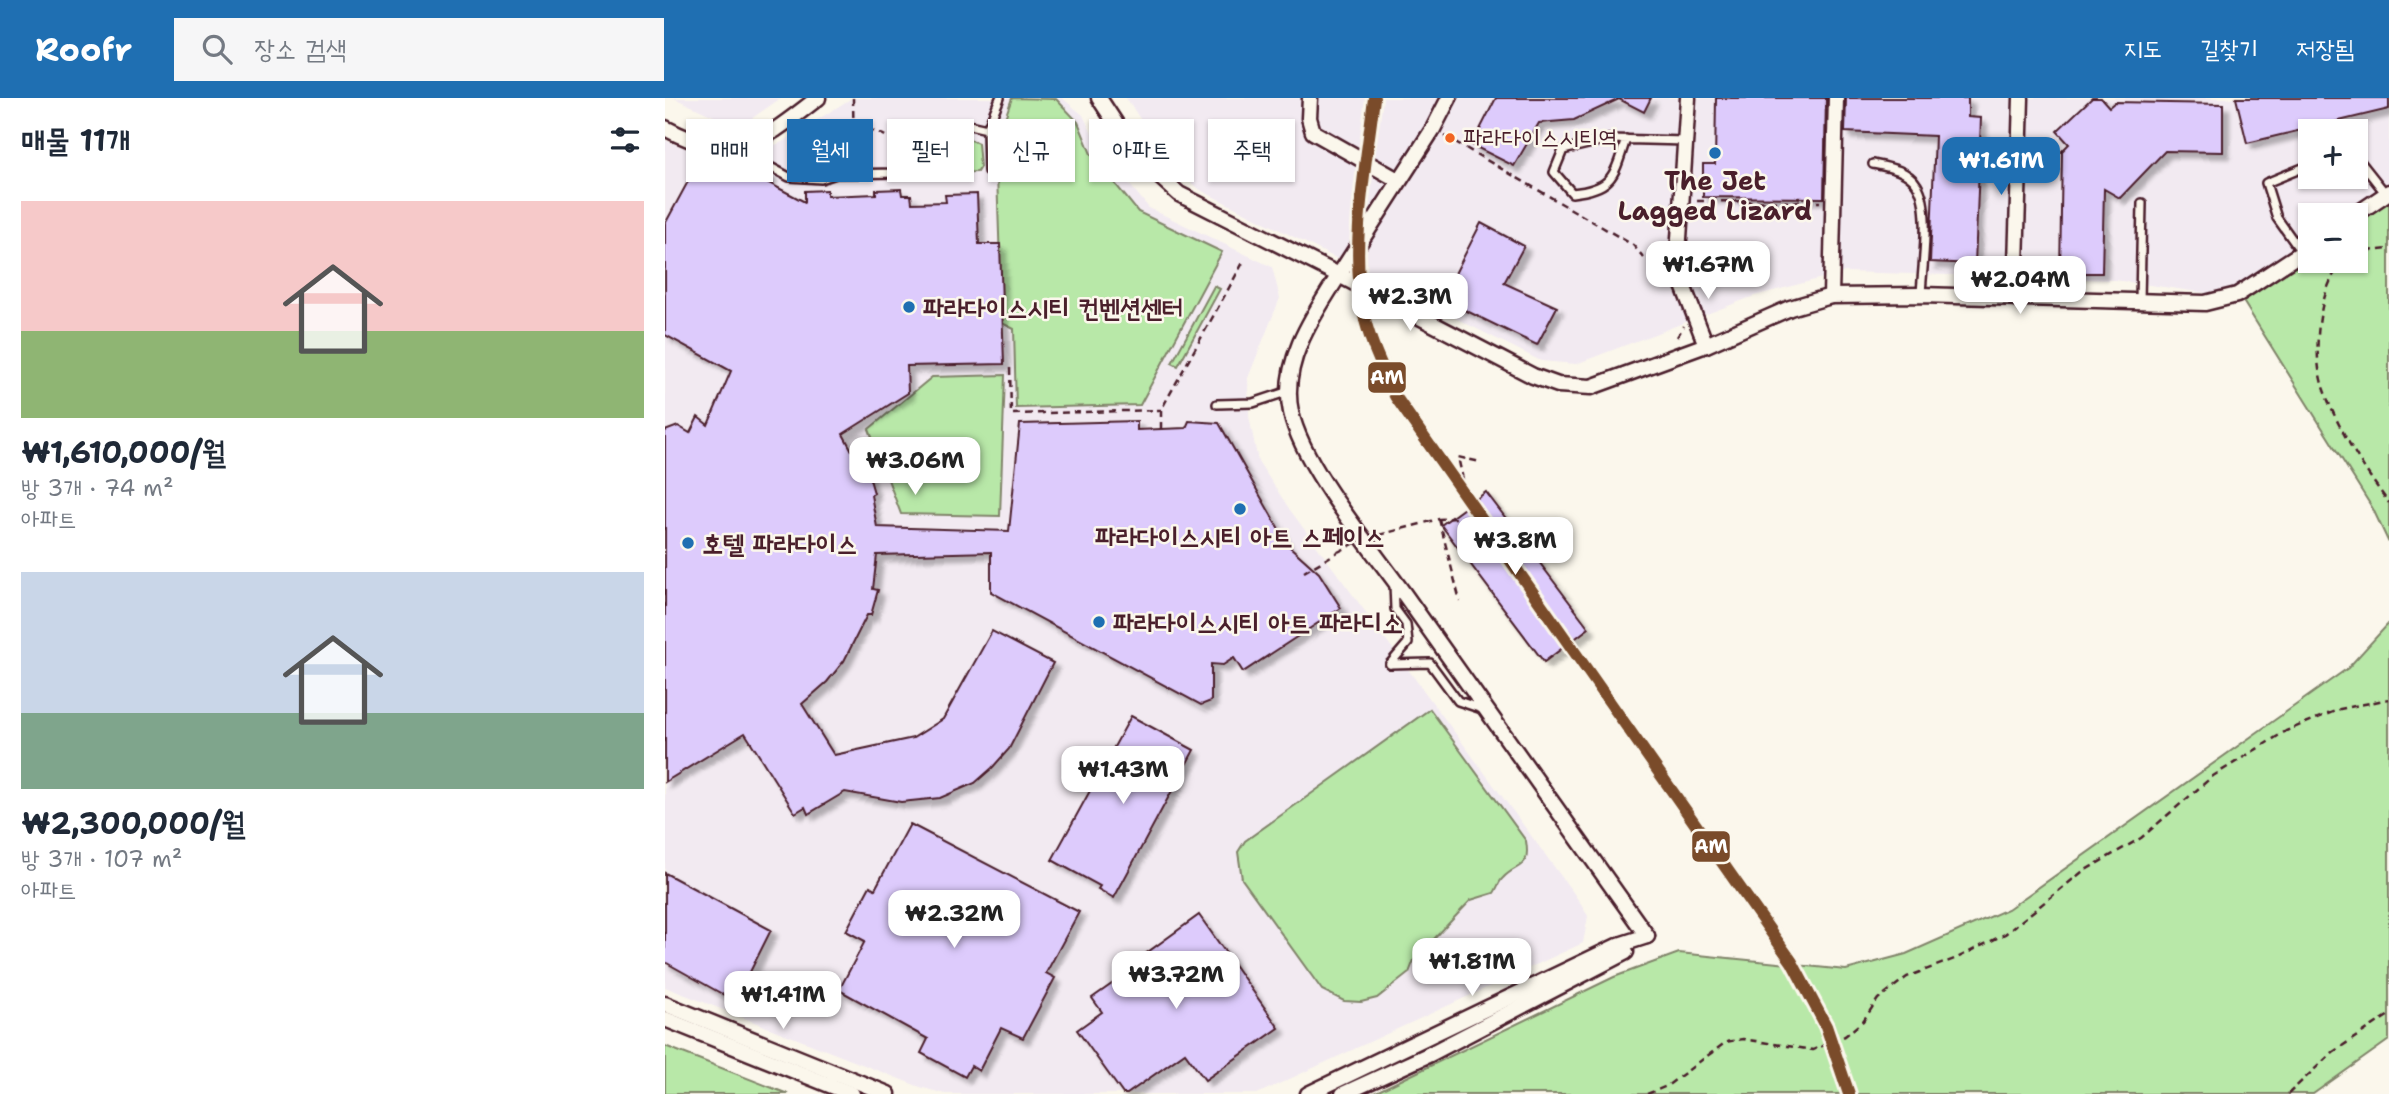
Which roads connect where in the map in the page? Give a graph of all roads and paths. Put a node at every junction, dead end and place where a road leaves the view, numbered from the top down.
1 (818, 98) edge
2 (853, 98) edge
3 (1000, 98) edge
4 (1099, 98) edge
5 (1310, 98) edge
6 (1449, 98) edge
7 (1688, 98) edge
8 (1836, 98) edge
9 (2021, 98) edge
10 (853, 119) edge
11 (665, 128) edge
12 (987, 129) junction
13 (1433, 129) junction
14 (773, 133) edge
15 (686, 138) edge
16 (1626, 139) junction
17 (1686, 141) junction
18 (1873, 164) dead end
19 (773, 168) edge
20 (2298, 170) edge
21 (2368, 170) edge
22 (988, 172) dead end
23 (1398, 180) junction
24 (2388, 193) edge
25 (1683, 201) junction
26 (1834, 202) junction
27 (2142, 203) dead end
28 (2368, 206) edge
29 (2298, 241) edge
30 (2389, 248) edge
31 (2368, 250) edge
32 (2298, 255) edge
33 (1644, 258) dead end
34 (1245, 259) dead end
35 (2336, 273) edge
36 (1339, 275) junction
37 (1921, 295) junction
38 (1831, 296) junction
39 (2015, 298) junction
40 (2140, 301) junction
41 (1706, 345) junction
42 (1010, 368) dead end
43 (1290, 391) junction
44 (1217, 404) dead end
45 (1161, 410) junction
46 (1161, 429) dead end
47 (1480, 462) dead end
48 (2389, 503) edge
49 (1471, 515) dead end
50 (1457, 518) dead end
51 (1439, 519) junction
52 (1377, 535) dead end
53 (1365, 538) dead end
54 (1304, 572) dead end
55 (1393, 579) junction
56 (1460, 601) dead end
57 (2389, 699) edge
58 (1487, 711) junction
59 (1647, 936) junction
60 (665, 1004) edge
61 (2389, 1015) edge
62 (665, 1019) edge
63 (852, 1094) edge
64 (888, 1094) edge
65 (1308, 1094) edge
66 (1343, 1094) edge
67 (1647, 1094) edge
68 (2288, 1094) edge

1 - 14 street
2 - 10 path
3 - 12 lane
4 - 36 street
5 - 23 street
6 - 13 street
7 - 17 street
8 - 26 street
9 - 39 street
11 - 15 street
12 - 19 lane
12 - 22 lane
13 - 23 street
13 - 33 path
16 - 16 lane
16 - 17 lane
17 - 25 street
18 - 37 lane
20 - 29 lane
21 - 24 lane
23 - 36 street
24 - 28 street
25 - 26 path
25 - 41 street
26 - 38 street
27 - 40 lane
30 - 31 path
32 - 40 street
34 - 45 path
35 - 48 path
36 - 41 street
36 - 43 street
37 - 38 street
37 - 39 street
38 - 41 street
39 - 40 street
42 - 45 path
43 - 44 lane
43 - 55 street
45 - 46 path
47 - 49 path
50 - 51 path
51 - 52 path
51 - 56 path
53 - 54 path, bridge
55 - 58 street
55 - 58 lane
57 - 67 path
58 - 59 street
59 - 65 street
59 - 66 street
60 - 64 street
61 - 68 path
62 - 63 street

